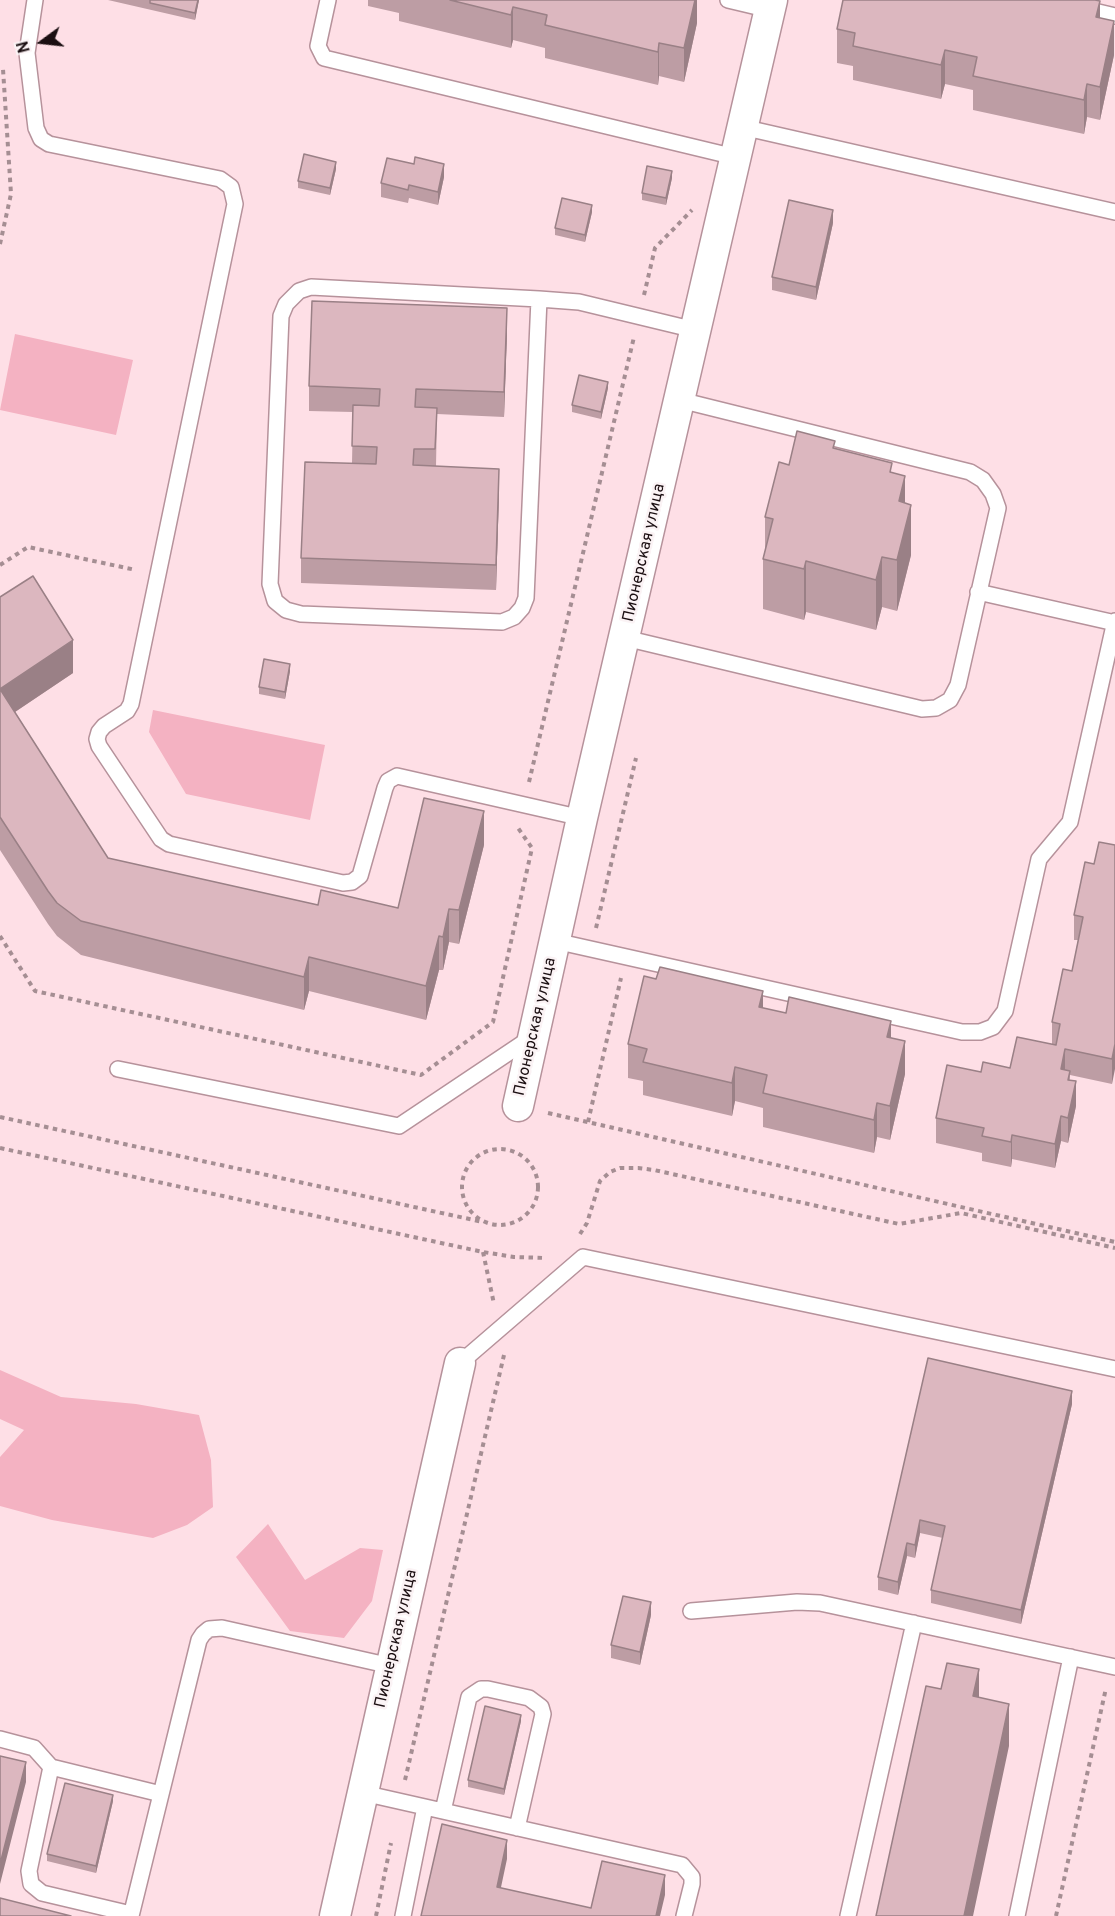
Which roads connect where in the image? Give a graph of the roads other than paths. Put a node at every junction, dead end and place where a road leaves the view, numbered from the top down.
1 (35, 0) edge
2 (328, 0) edge
3 (728, 0) edge
4 (1047, 0) edge
5 (771, 5) edge
6 (1115, 16) edge
7 (742, 128) junction
8 (735, 157) junction
9 (1115, 212) edge
10 (539, 299) junction
11 (695, 330) junction
12 (680, 400) junction
13 (978, 592) junction
14 (1115, 622) edge
15 (625, 638) junction
16 (582, 818) junction
17 (555, 942) junction
18 (535, 1035) junction
19 (118, 1069) dead end
20 (518, 1106) road end
21 (460, 1363) joint
22 (1115, 1369) edge
23 (691, 1611) dead end
24 (914, 1623) junction
25 (1071, 1657) junction
26 (391, 1666) junction
27 (1113, 1667) edge
28 (0, 1739) edge
29 (51, 1767) junction
30 (363, 1793) junction
31 (161, 1794) junction
32 (425, 1807) junction
33 (443, 1811) junction
34 (517, 1828) junction
35 (131, 1915) edge
36 (335, 1916) edge
37 (403, 1916) edge
38 (684, 1916) edge
39 (848, 1916) edge
40 (1017, 1916) edge

1 - 16 lane
2 - 8 lane
3 - 5 lane
4 - 6 lane
5 - 7 street, Пионерская улица
7 - 8 street, Пионерская улица
7 - 9 lane
8 - 11 street, Пионерская улица
10 - 10 lane
10 - 11 lane
11 - 12 street, Пионерская улица
12 - 13 lane
12 - 15 street, Пионерская улица
13 - 14 lane
13 - 15 lane
14 - 17 lane
15 - 16 street, Пионерская улица
16 - 17 street, Пионерская улица
17 - 18 street, Пионерская улица
18 - 19 lane
18 - 20 street, Пионерская улица
21 - 22 lane
21 - 26 street, Пионерская улица
23 - 24 lane
24 - 25 lane
24 - 39 lane
25 - 27 lane
25 - 40 lane
26 - 30 street, Пионерская улица
26 - 31 lane
28 - 29 lane
29 - 31 lane
29 - 35 lane
30 - 32 lane
30 - 36 street, Пионерская улица
31 - 35 lane
32 - 33 lane
32 - 37 lane
33 - 34 lane
33 - 34 lane
34 - 38 lane

